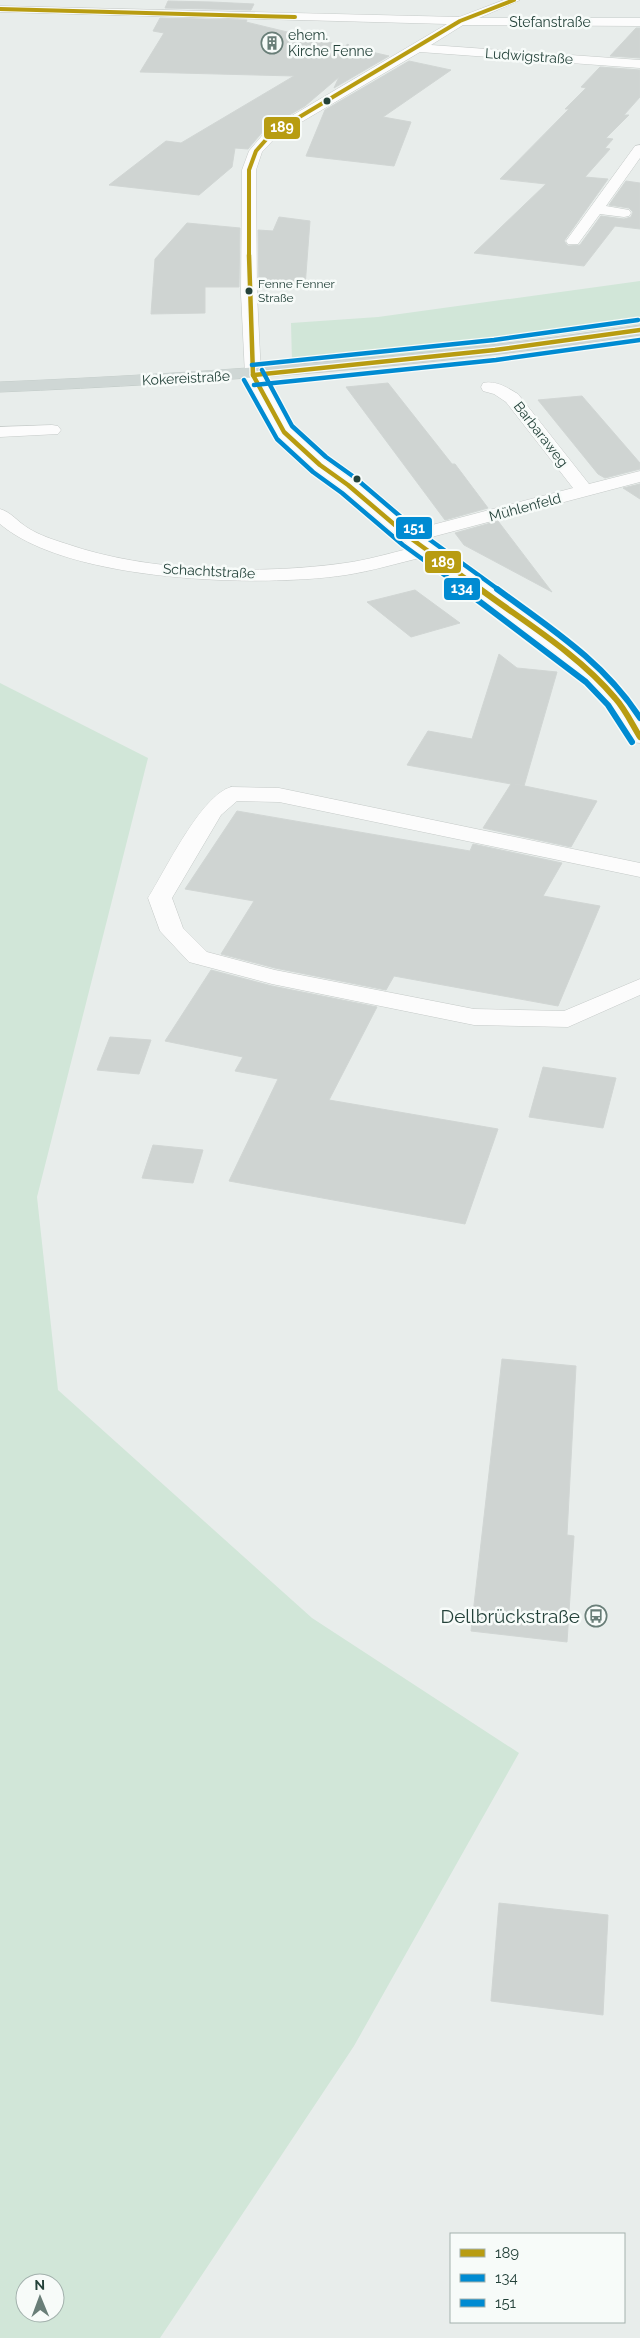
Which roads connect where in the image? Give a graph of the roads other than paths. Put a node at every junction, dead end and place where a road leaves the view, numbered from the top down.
1 (509, 0) edge
2 (29, 5) edge
3 (0, 9) edge
4 (460, 21) junction
5 (640, 22) edge
6 (418, 48) junction
7 (640, 64) edge
8 (640, 149) edge
9 (596, 210) junction
10 (624, 213) dead end
11 (573, 242) dead end
12 (640, 330) edge
13 (253, 375) junction
14 (0, 387) edge
15 (489, 387) dead end
16 (52, 430) dead end
17 (0, 432) edge
18 (640, 476) edge
19 (585, 491) junction
20 (0, 515) edge
21 (409, 537) junction
22 (428, 550) junction
23 (640, 736) edge
24 (640, 870) edge
25 (640, 986) edge

1 - 4 street
2 - 3 street, Stefanstraße
2 - 4 street, Stefanstraße
4 - 5 street, Stefanstraße
4 - 6 street
6 - 7 street, Ludwigstraße
6 - 13 street
8 - 9 street
9 - 10 street
9 - 11 street
12 - 13 main road, Kokereistraße
13 - 14 main road, Kokereistraße
13 - 21 street
15 - 19 street, Barbaraweg
16 - 17 street
18 - 19 street, Mühlenfeld
19 - 21 street, Mühlenfeld
20 - 22 street, Schachtstraße
21 - 22 street
22 - 23 street
24 - 25 street

